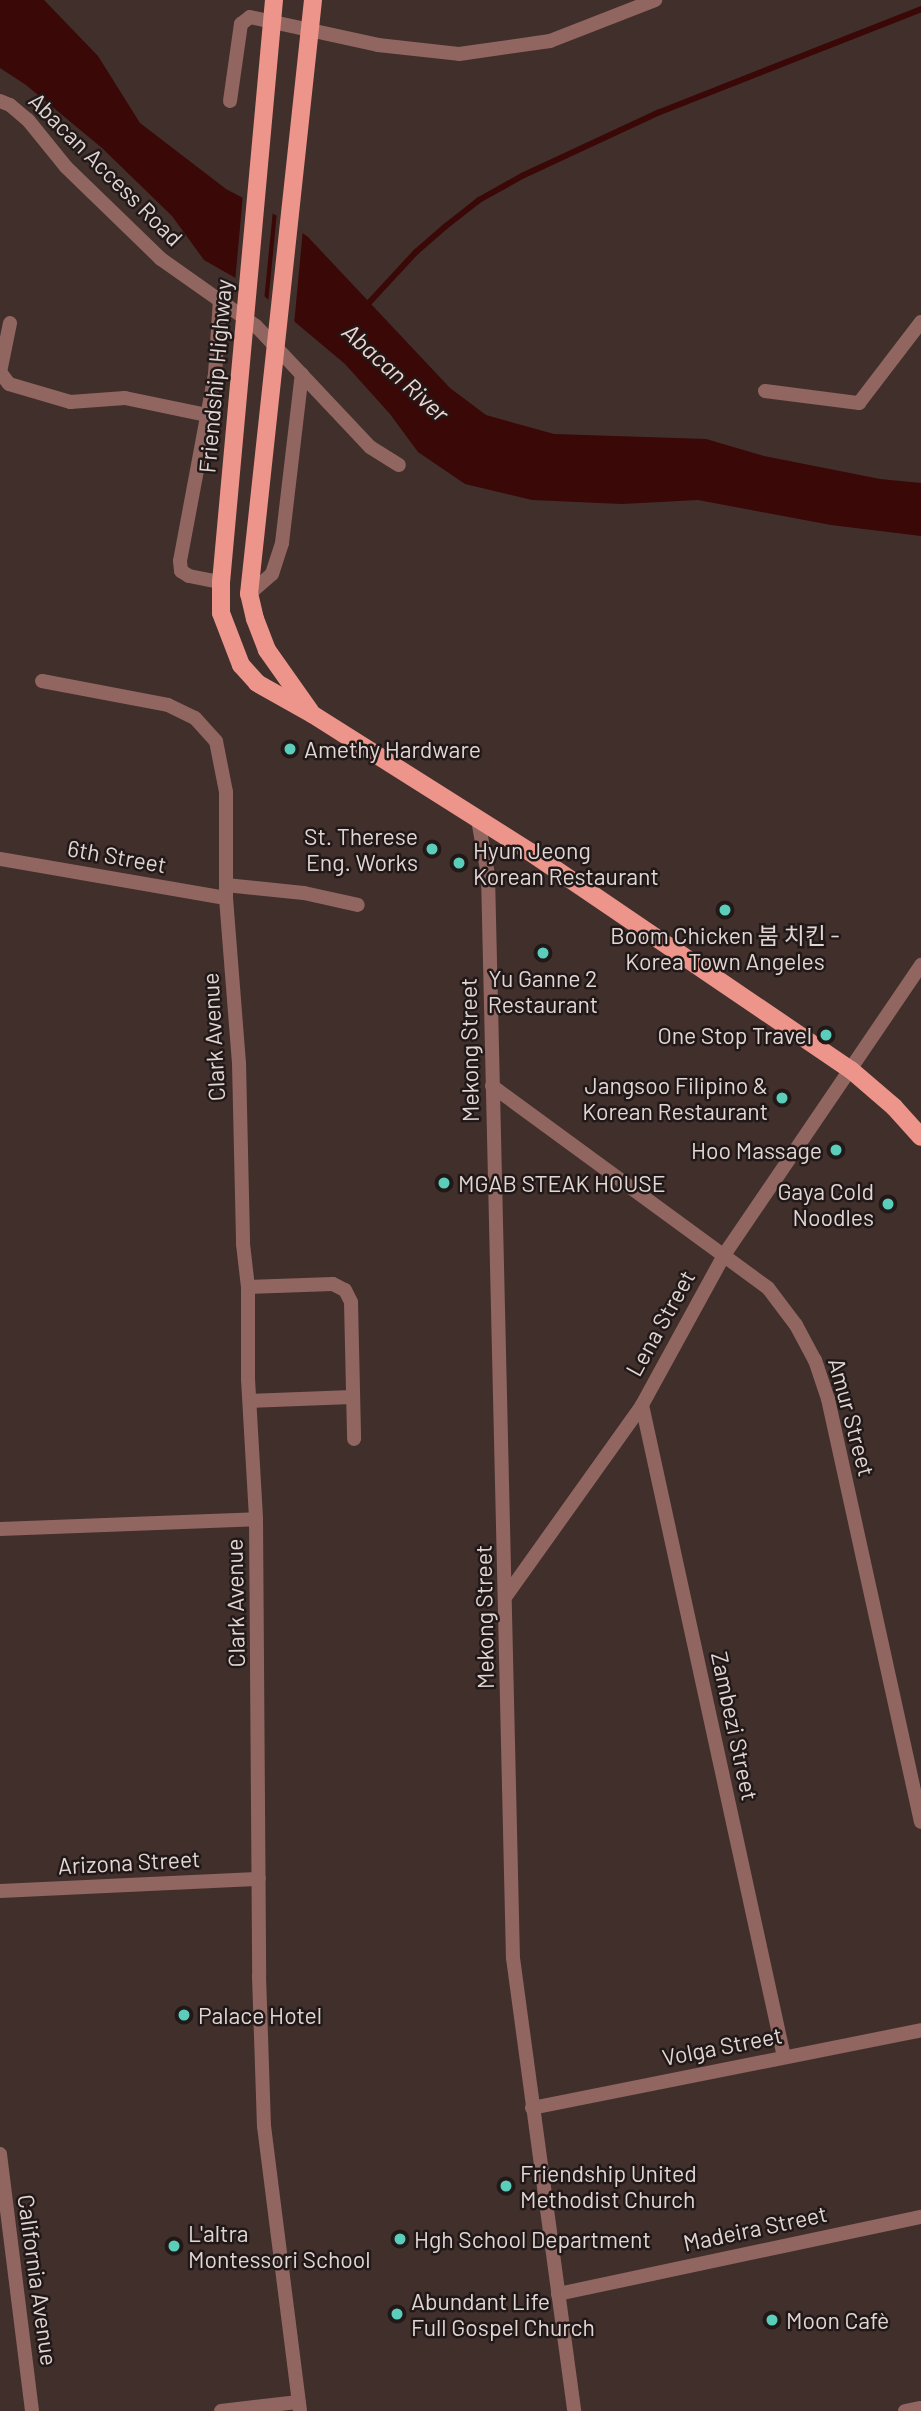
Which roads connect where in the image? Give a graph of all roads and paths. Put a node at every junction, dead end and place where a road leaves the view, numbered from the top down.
1 (274, 0) edge
2 (313, 0) edge
3 (655, 0) edge
4 (0, 101) edge
5 (230, 101) dead end
6 (220, 299) junction
7 (921, 322) edge
8 (10, 323) dead end
9 (0, 372) edge
10 (303, 374) junction
11 (765, 391) dead end
12 (206, 415) junction
13 (399, 465) dead end
14 (221, 582) junction
15 (250, 594) junction
16 (42, 681) dead end
17 (312, 714) junction
18 (478, 820) junction
19 (0, 859) edge
20 (226, 892) junction
21 (358, 905) dead end
22 (921, 965) edge
23 (851, 1070) junction
24 (492, 1086) junction
25 (921, 1137) edge
26 (723, 1255) junction
27 (248, 1287) junction
28 (352, 1397) junction
29 (250, 1401) junction
30 (642, 1405) junction
31 (354, 1438) dead end
32 (257, 1519) junction
33 (0, 1530) edge
34 (506, 1596) junction
35 (921, 1822) edge
36 (259, 1879) junction
37 (0, 1891) edge
38 (921, 2030) edge
39 (784, 2057) junction
40 (532, 2108) junction
41 (0, 2154) edge
42 (921, 2217) edge
43 (558, 2294) junction
44 (299, 2406) edge
45 (921, 2408) edge
46 (32, 2411) edge
47 (221, 2411) edge
48 (574, 2411) edge
49 (905, 2411) edge

1 - 14 main road, Friendship Highway
2 - 15 main road, Friendship Highway
3 - 5 street
4 - 6 street, Abacan Access Road
6 - 10 street, Abacan Access Road
6 - 12 street
7 - 11 street
8 - 9 street
9 - 12 street
10 - 13 street, Abacan Access Road
10 - 15 street
12 - 14 street
14 - 17 main road, Friendship Highway
15 - 17 main road, Friendship Highway
16 - 20 street, Clark Avenue
17 - 18 main road, Friendship Highway
18 - 23 main road, Friendship Highway
18 - 24 street, Mekong Street
19 - 20 street, 6th Street
20 - 21 street, 6th Street
20 - 27 street, Clark Avenue
22 - 23 street, Lena Street
23 - 25 main road, Friendship Highway
23 - 26 street, Lena Street
24 - 26 street, Amur Street
24 - 34 street, Mekong Street
26 - 30 street, Lena Street
26 - 35 street, Amur Street
27 - 28 street
27 - 29 street, Clark Avenue
28 - 29 street
28 - 31 street
29 - 32 street, Clark Avenue
30 - 34 street, Lena Street
30 - 39 street, Zambezi Street
32 - 33 street
32 - 36 street, Clark Avenue
34 - 40 street, Mekong Street
36 - 37 street, Arizona Street
36 - 44 street, Clark Avenue
38 - 39 street, Volga Street
39 - 40 street, Volga Street
40 - 43 street, Mekong Street
41 - 46 street, California Avenue
42 - 43 street, Madeira Street
43 - 48 street, Mekong Street
44 - 47 street
45 - 49 street

